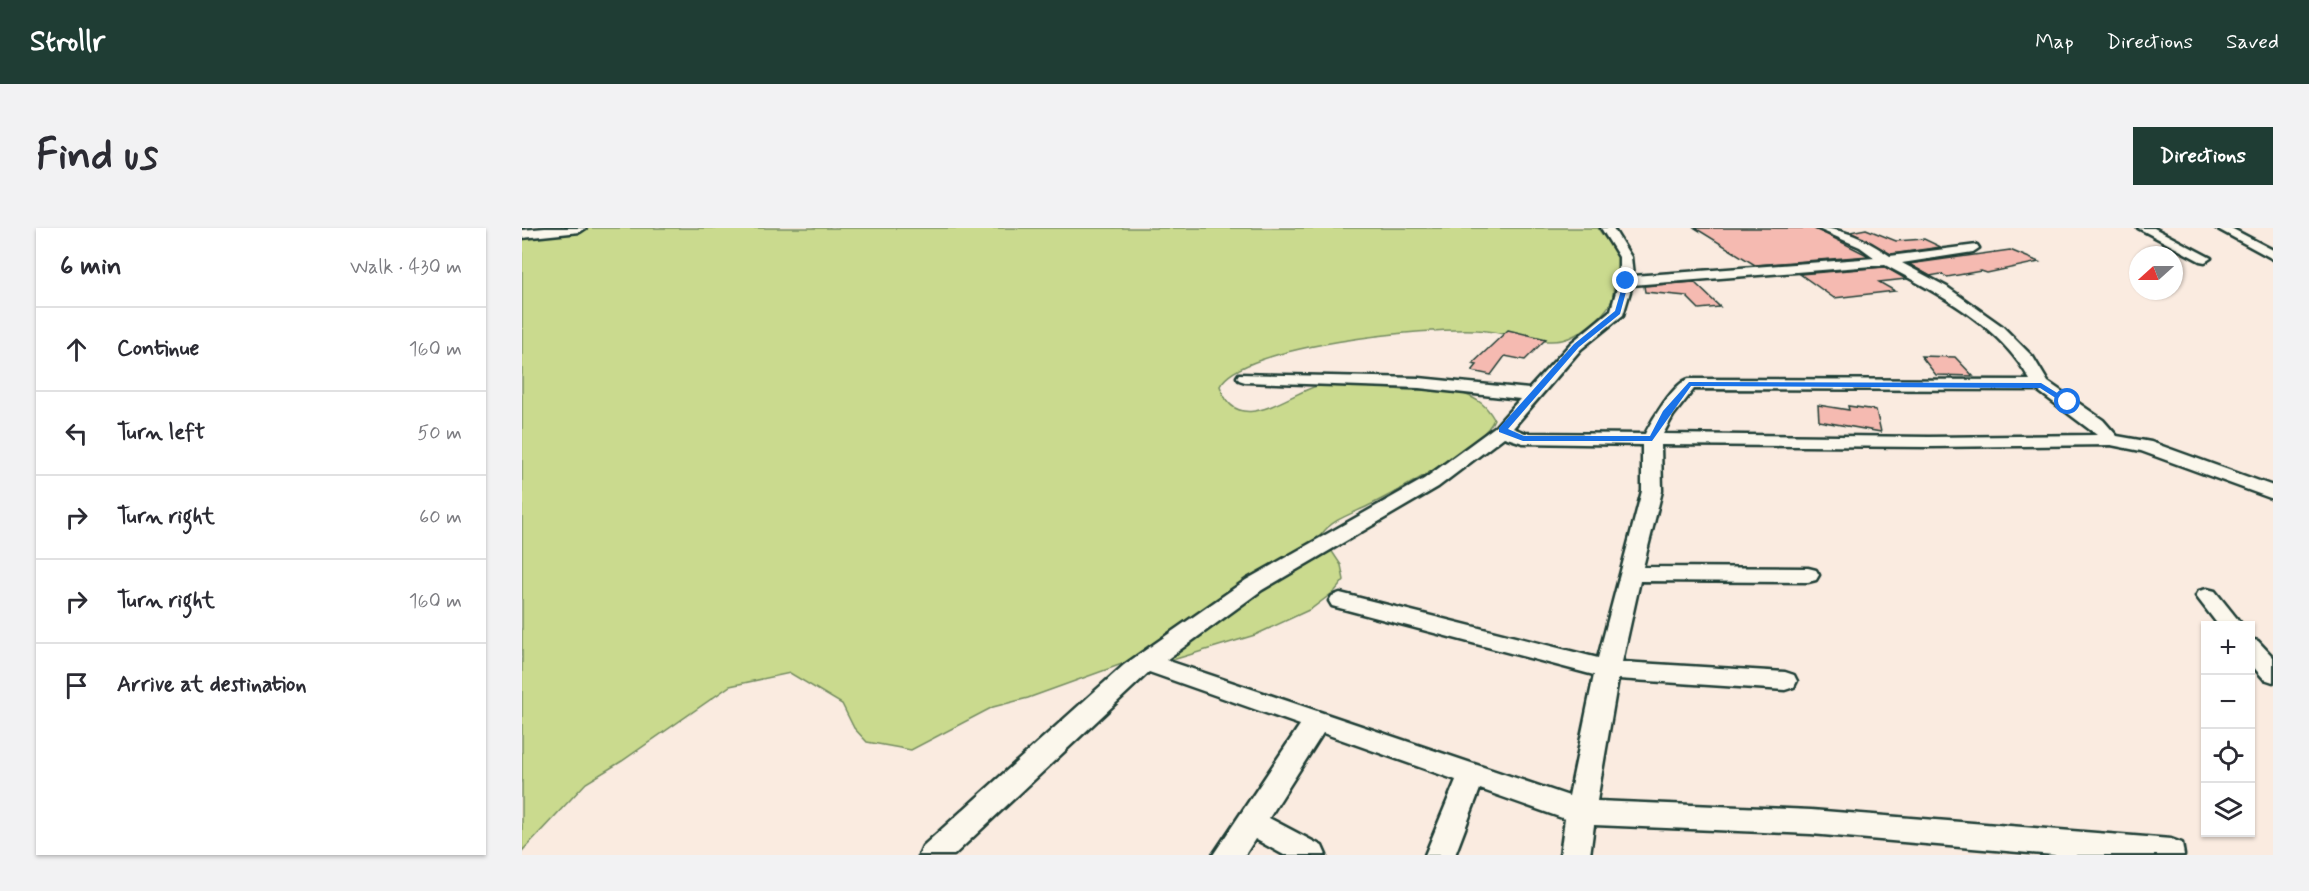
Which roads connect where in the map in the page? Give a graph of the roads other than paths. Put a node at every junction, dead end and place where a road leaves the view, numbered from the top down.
1 (580, 228) edge
2 (1607, 228) edge
3 (1822, 228) edge
4 (2144, 228) edge
5 (2222, 228) edge
6 (522, 234) edge
7 (1973, 248) dead end
8 (2273, 255) edge
9 (2205, 258) dead end
10 (1885, 259) junction
11 (1626, 281) junction
12 (1245, 377) dead end
13 (2041, 385) junction
14 (1533, 395) junction
15 (1502, 430) junction
16 (1652, 438) junction
17 (2111, 440) junction
18 (2273, 493) edge
19 (1630, 574) junction
20 (1808, 575) dead end
21 (2207, 596) dead end
22 (1340, 601) dead end
23 (2228, 621) edge
24 (2255, 653) edge
25 (1146, 662) junction
26 (1609, 670) junction
27 (2273, 673) edge
28 (1785, 681) dead end
29 (1317, 722) junction
30 (1472, 775) junction
31 (1580, 813) junction
32 (1250, 822) junction
33 (2171, 852) dead end
34 (934, 855) edge
35 (1228, 855) edge
36 (1311, 855) edge
37 (1440, 855) edge
38 (1575, 855) edge

1 - 6 street
2 - 11 street
3 - 10 street
4 - 9 street
5 - 8 street
7 - 10 street
10 - 11 street
10 - 13 street
11 - 14 street
12 - 14 street
13 - 16 street
13 - 17 street
14 - 15 street
15 - 16 street
15 - 25 street
16 - 17 street
16 - 19 street
17 - 18 street
19 - 20 street
19 - 26 street
21 - 23 street
22 - 26 street
24 - 27 street
25 - 29 street
25 - 34 street
26 - 28 street
26 - 31 street
29 - 30 street
29 - 32 street
30 - 31 street
30 - 37 street
31 - 33 street
31 - 38 street
32 - 35 street
32 - 36 street

